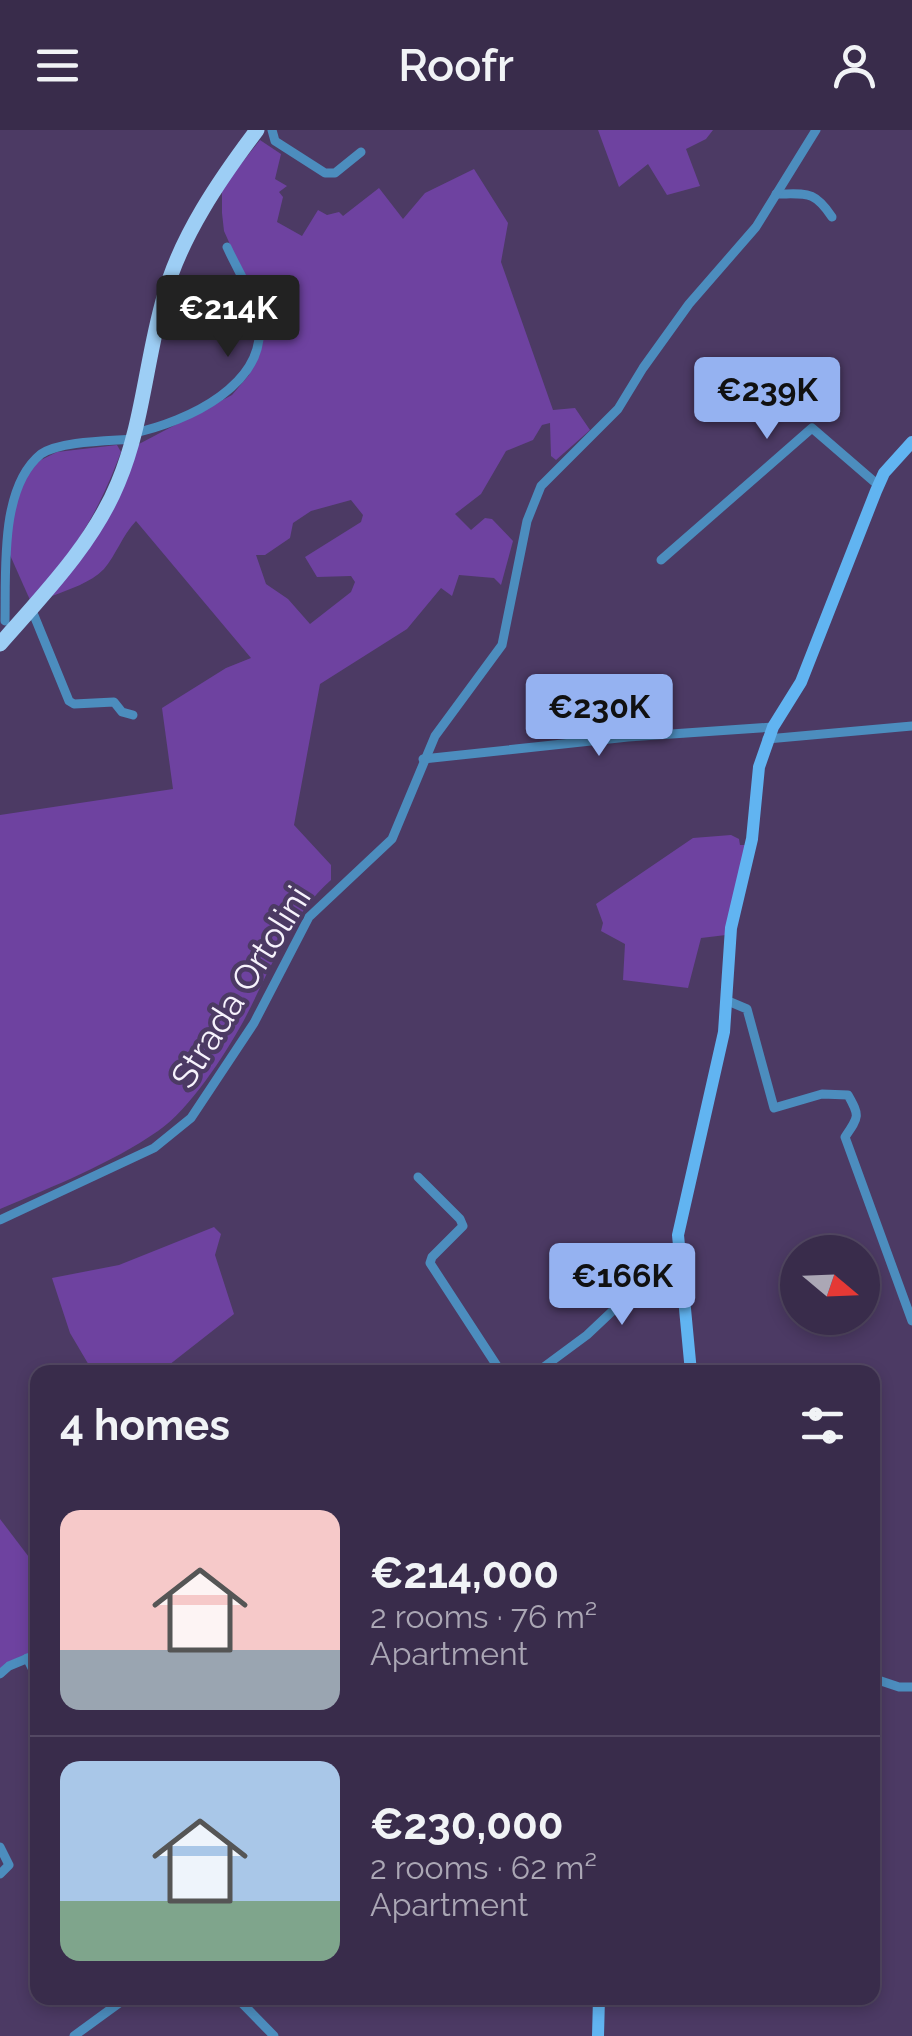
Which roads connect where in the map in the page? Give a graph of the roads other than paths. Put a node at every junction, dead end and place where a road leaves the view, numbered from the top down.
1 (257, 130) edge
2 (272, 130) edge
3 (816, 130) edge
4 (361, 152) dead end
5 (776, 194) junction
6 (832, 217) dead end
7 (227, 247) dead end
8 (134, 436) junction
9 (912, 442) edge
10 (878, 485) junction
11 (660, 560) dead end
12 (31, 608) junction
13 (4, 621) dead end
14 (0, 644) edge
15 (132, 715) dead end
16 (912, 726) edge
17 (770, 733) junction
18 (424, 759) junction
19 (728, 1001) junction
20 (418, 1177) dead end
21 (0, 1220) edge
22 (678, 1248) junction
23 (912, 1322) edge
24 (496, 1365) edge
25 (546, 1365) edge
26 (690, 1365) edge
27 (30, 1657) edge
28 (27, 1658) junction
29 (30, 1664) edge
30 (0, 1674) edge
31 (880, 1681) edge
32 (912, 1687) edge
33 (0, 1847) edge
34 (0, 1874) edge
35 (116, 2005) edge
36 (244, 2005) edge
37 (599, 2005) edge
38 (74, 2036) edge
39 (274, 2036) edge
40 (598, 2036) edge

1 - 8 main road
2 - 4 street
3 - 5 street, Strada Ortolini
5 - 6 street
5 - 18 street, Strada Ortolini
7 - 8 street
8 - 12 main road
8 - 13 street
9 - 10 main road
10 - 11 street
10 - 17 main road
12 - 14 main road
12 - 15 street
16 - 17 street
17 - 18 street
17 - 19 main road
18 - 21 street, Strada Ortolini
19 - 22 main road
19 - 23 street
20 - 24 street
22 - 25 street
22 - 26 main road
27 - 28 street
28 - 29 street
28 - 30 street
31 - 32 street
33 - 34 street
35 - 38 street
36 - 39 street
37 - 40 main road

